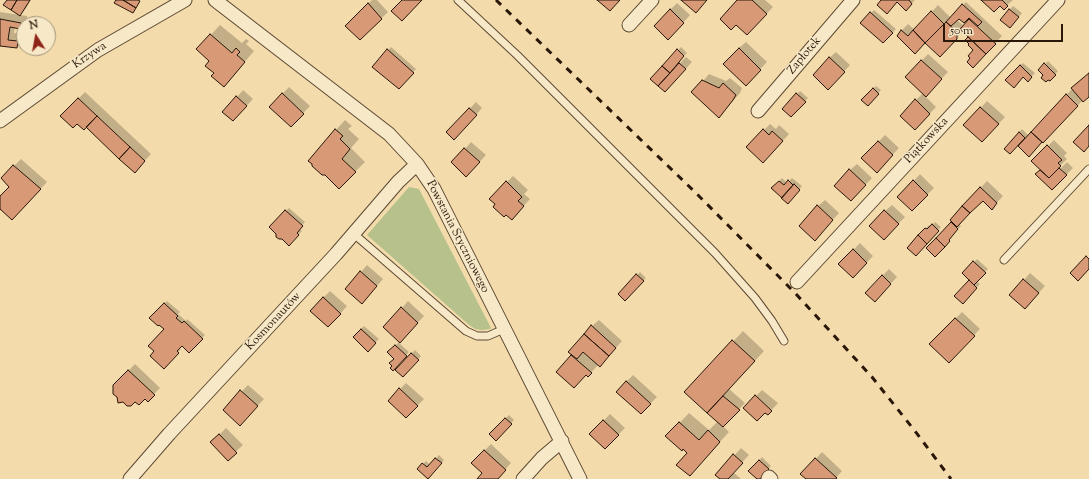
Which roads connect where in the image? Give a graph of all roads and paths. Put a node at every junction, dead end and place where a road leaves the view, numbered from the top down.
1 (185, 0) edge
2 (215, 0) edge
3 (458, 0) edge
4 (652, 0) edge
5 (853, 0) edge
6 (1058, 0) edge
7 (629, 25) dead end
8 (758, 112) dead end
9 (0, 121) edge
10 (417, 164) junction
11 (1089, 169) edge
12 (354, 234) junction
13 (1004, 260) dead end
14 (797, 282) dead end
15 (504, 329) junction
16 (784, 341) dead end
17 (562, 441) junction
18 (130, 479) edge
19 (523, 479) edge
20 (580, 479) edge
21 (768, 479) edge
22 (771, 479) edge

1 - 9 street, Krzywa
2 - 10 street, Powstania Styczniowego
3 - 16 lane
4 - 7 street
5 - 8 street, Zapłotek
6 - 14 street, Piątkowska
10 - 12 street, Kosmonautów
10 - 15 street, Powstania Styczniowego
11 - 13 lane
12 - 15 lane
12 - 18 street, Kosmonautów
15 - 17 street, Powstania Styczniowego
17 - 19 street
17 - 20 street, Powstania Styczniowego
21 - 22 street

